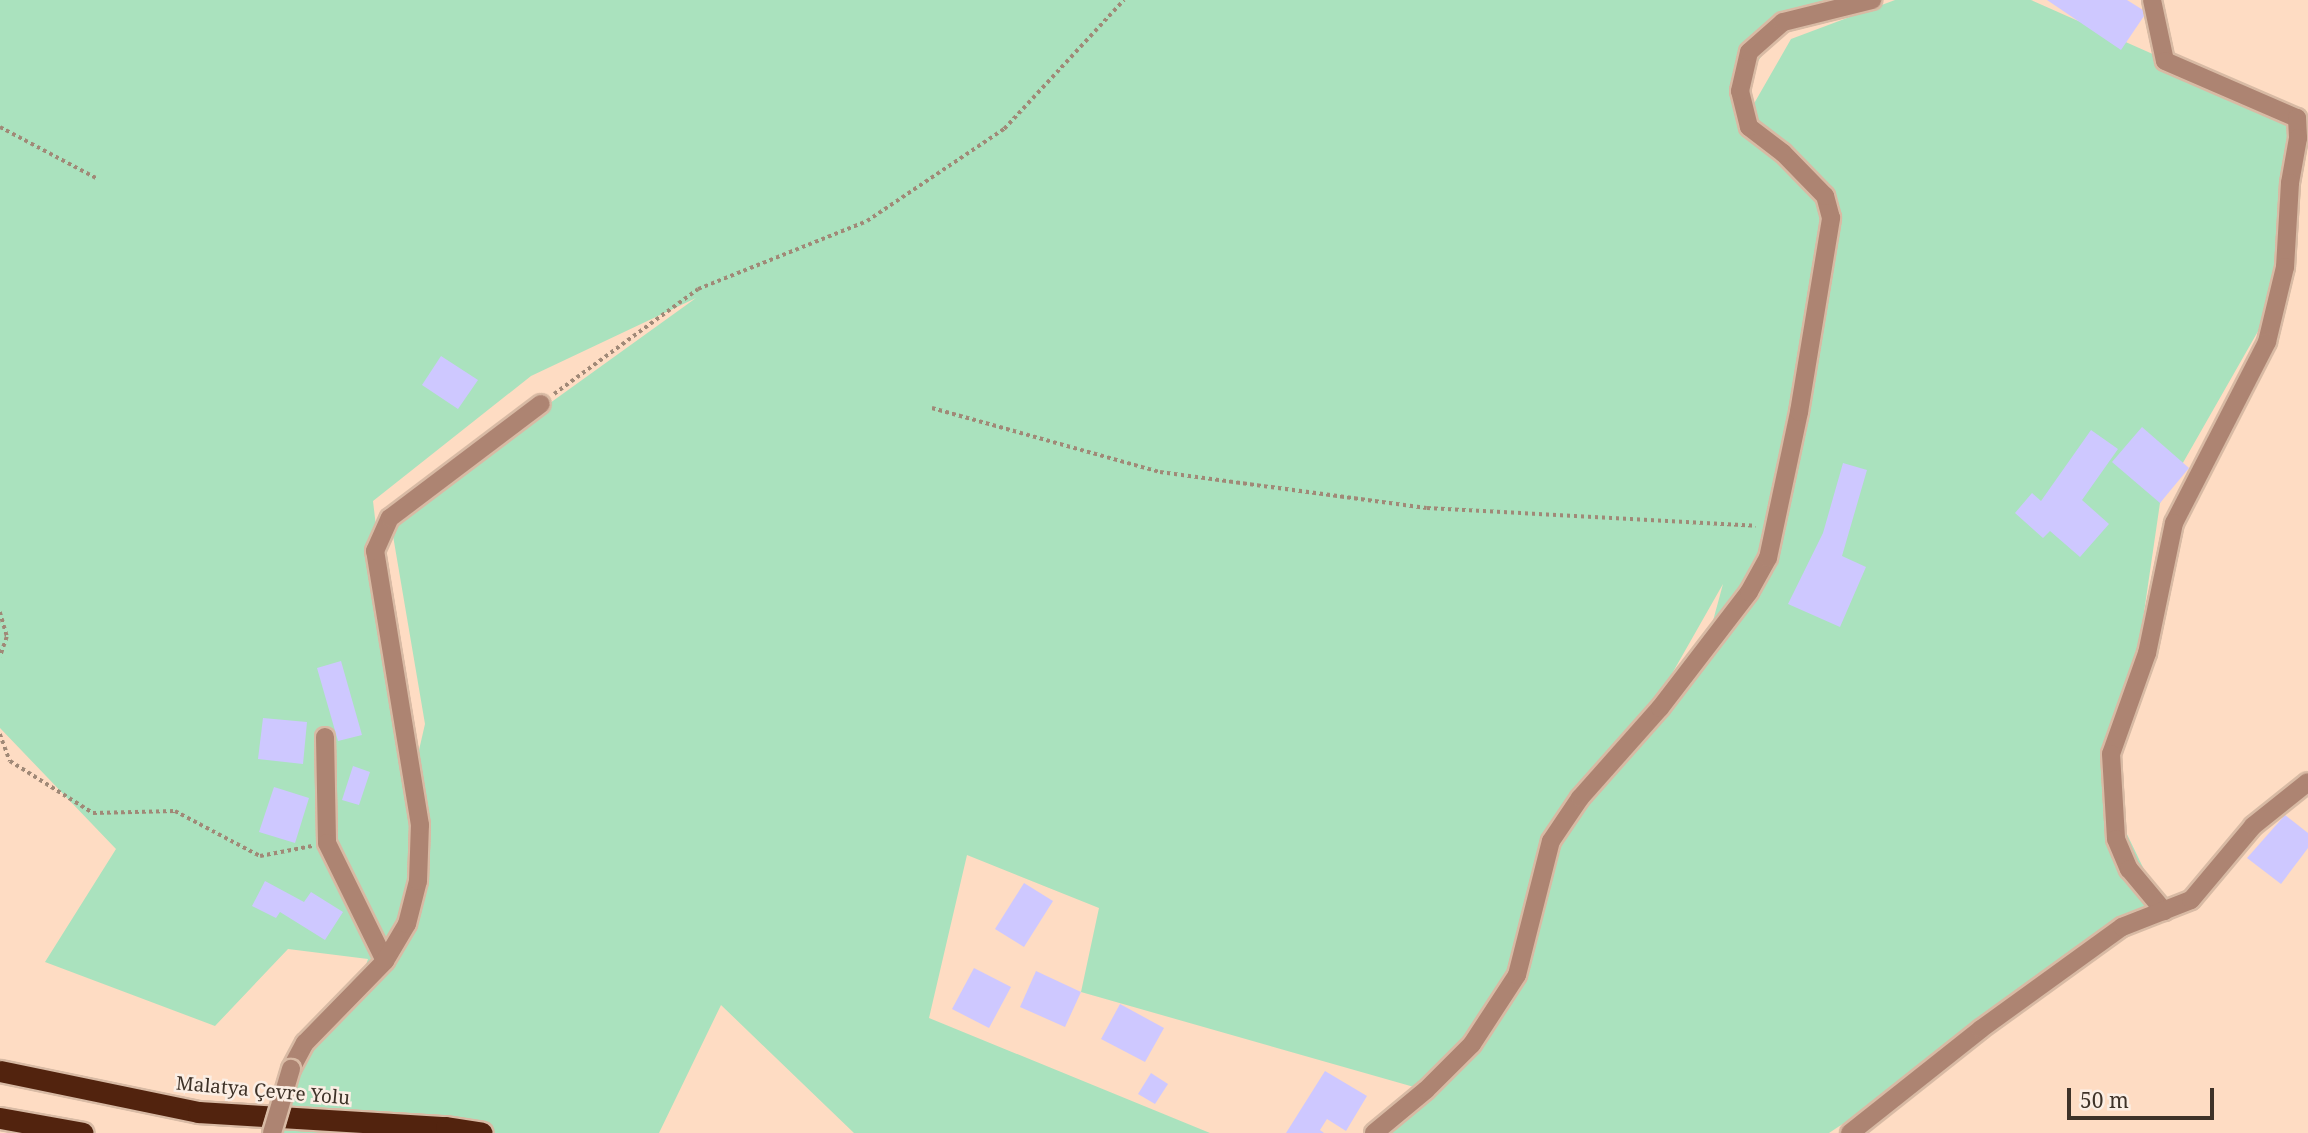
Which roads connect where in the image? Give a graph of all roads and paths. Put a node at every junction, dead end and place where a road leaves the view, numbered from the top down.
1 (1124, 0) edge
2 (1872, 0) edge
3 (2152, 0) edge
4 (0, 127) edge
5 (98, 179) dead end
6 (541, 404) joint
7 (932, 408) dead end
8 (1776, 528) junction
9 (0, 612) edge
10 (0, 657) edge
11 (0, 734) edge
12 (325, 737) dead end
13 (2308, 782) edge
14 (327, 843) junction
15 (2164, 911) junction
16 (385, 961) junction
17 (0, 1071) edge
18 (0, 1118) edge
19 (83, 1133) edge
20 (272, 1133) edge
21 (482, 1133) edge
22 (1374, 1133) edge
23 (1850, 1133) edge

1 - 6 path
2 - 8 street
3 - 15 street
4 - 5 path
6 - 16 street
7 - 8 path
8 - 22 street
9 - 10 path
11 - 14 path
12 - 14 street
13 - 15 street
14 - 16 street
15 - 23 street
16 - 20 street, bridge
17 - 21 highway, Malatya Çevre Yolu
18 - 19 highway

